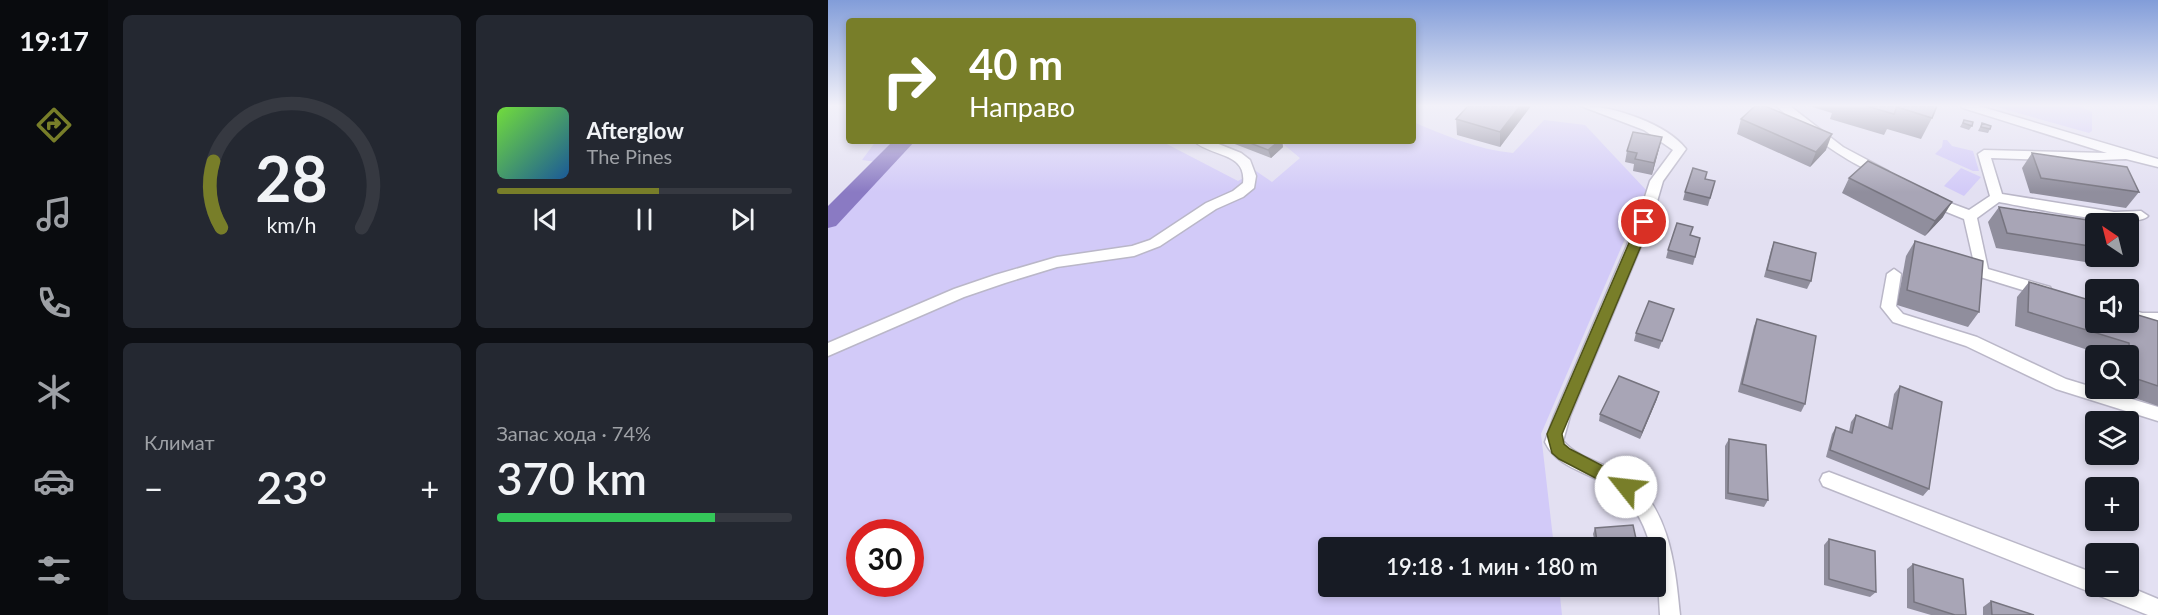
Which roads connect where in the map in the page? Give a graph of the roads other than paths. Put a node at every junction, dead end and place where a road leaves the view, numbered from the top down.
1 (1661, 135) edge
2 (1820, 135) edge
3 (2068, 135) edge
4 (1207, 144) edge
5 (2126, 155) junction
6 (2154, 162) edge
7 (1893, 176) edge
8 (2158, 177) edge
9 (1925, 192) edge
10 (1997, 197) junction
11 (1970, 216) junction
12 (2141, 216) dead end
13 (1894, 274) dead end
14 (2061, 295) edge
15 (2139, 316) edge
16 (2158, 319) edge
17 (828, 350) edge
18 (2158, 414) edge
19 (1828, 480) dead end
20 (2085, 580) edge
21 (2128, 597) edge
22 (2158, 609) edge
23 (1670, 615) edge

1 - 23 street
2 - 7 street
3 - 5 street
4 - 17 street
5 - 6 street
5 - 10 street
6 - 8 street
9 - 11 street
10 - 11 street
10 - 12 street
11 - 14 street
13 - 18 street
15 - 16 street
19 - 20 street
21 - 22 street

